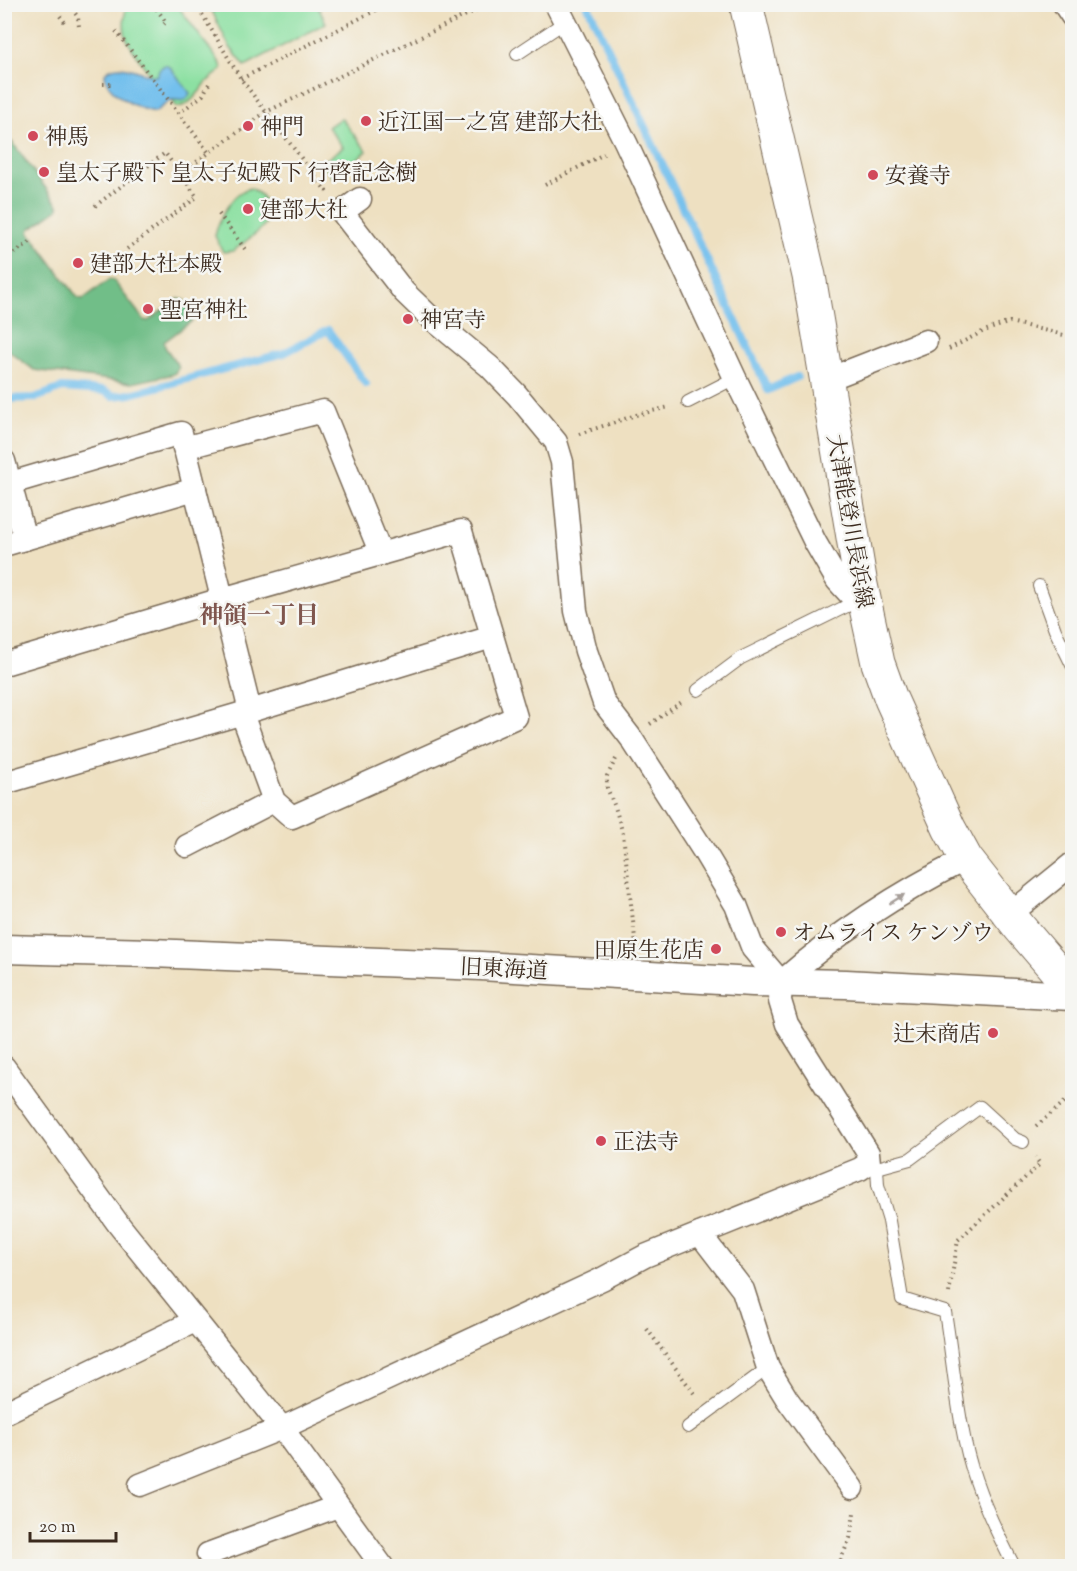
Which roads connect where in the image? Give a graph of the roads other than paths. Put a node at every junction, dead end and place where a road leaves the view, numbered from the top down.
1 (746, 4) edge
2 (1064, 4) edge
3 (560, 13) edge
4 (1072, 16) edge
5 (517, 54) dead end
6 (360, 199) dead end
7 (926, 341) road end
8 (735, 378) junction
9 (826, 380) junction
10 (688, 402) road end
11 (184, 448) junction
12 (8, 472) edge
13 (195, 489) junction
14 (15, 542) edge
15 (381, 554) junction
16 (1039, 586) dead end
17 (222, 598) junction
18 (861, 608) junction
19 (492, 636) junction
20 (4, 664) edge
21 (1072, 665) edge
22 (698, 690) road end
23 (246, 712) junction
24 (4, 783) edge
25 (274, 801) junction
26 (187, 846) dead end
27 (966, 859) junction
28 (1072, 864) edge
29 (1009, 915) junction
30 (4, 949) edge
31 (782, 982) junction
32 (1072, 989) edge
33 (1072, 996) edge
34 (4, 1067) edge
35 (1023, 1142) road end
36 (873, 1166) junction
37 (700, 1234) junction
38 (195, 1321) junction
39 (768, 1368) junction
40 (4, 1413) edge
41 (688, 1427) dead end
42 (282, 1428) junction
43 (140, 1485) dead end
44 (852, 1488) road end
45 (338, 1506) junction
46 (208, 1554) dead end
47 (382, 1566) edge
48 (1014, 1566) edge

1 - 9 main road, 大津能登川長浜線
2 - 4 street
3 - 5 lane
3 - 8 street
6 - 31 street
7 - 9 street
8 - 10 lane
8 - 18 street
9 - 18 main road, 大津能登川長浜線
11 - 12 street
11 - 13 street
11 - 15 street
12 - 14 street
13 - 14 street
13 - 17 street
15 - 17 street
15 - 19 street
16 - 21 lane
17 - 20 street
17 - 23 street
18 - 22 lane
18 - 27 main road, 大津能登川長浜線
19 - 23 street
19 - 25 street
23 - 24 street
23 - 25 street
25 - 26 street
27 - 29 main road, 大津能登川長浜線
31 -> 27 street
28 - 29 street
29 - 32 main road, 大津能登川長浜線
30 - 31 street, 旧東海道
31 - 33 street, 旧東海道
31 - 36 street
34 - 38 street
35 - 36 lane
36 - 37 street
36 - 48 lane
37 - 39 street
37 - 42 street
38 - 40 street
38 - 42 street
39 - 41 lane
39 - 44 street
42 - 43 street
42 - 45 street
45 - 46 street
45 - 47 street

